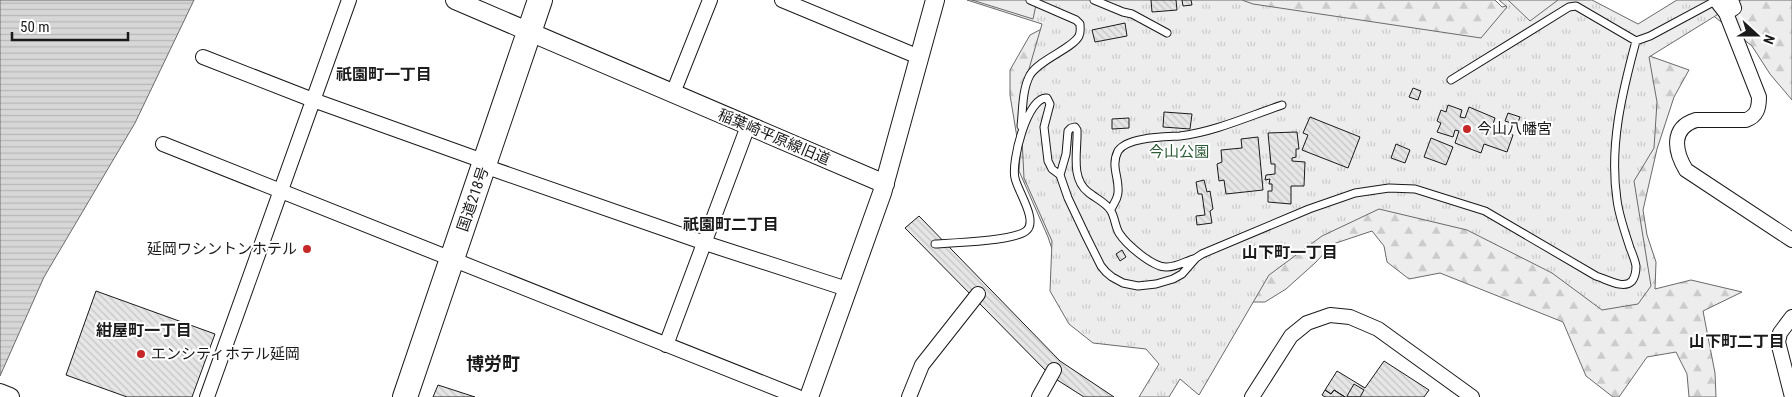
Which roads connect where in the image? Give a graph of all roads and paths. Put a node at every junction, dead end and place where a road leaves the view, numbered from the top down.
1 (349, 0) edge
2 (456, 0) edge
3 (540, 0) edge
4 (710, 0) edge
5 (782, 0) edge
6 (935, 0) edge
7 (1030, 0) edge
8 (1094, 0) edge
9 (1717, 0) edge
10 (1731, 0) edge
11 (1726, 13) junction
12 (1167, 32) dead end
13 (529, 33) junction
14 (1636, 41) junction
15 (920, 56) junction
16 (203, 57) dead end
17 (1452, 80) dead end
18 (673, 92) junction
19 (313, 100) junction
20 (1282, 105) dead end
21 (748, 126) junction
22 (1020, 131) junction
23 (163, 144) dead end
24 (485, 164) junction
25 (1060, 175) junction
26 (885, 184) junction
27 (280, 192) junction
28 (1111, 209) junction
29 (1792, 240) edge
30 (705, 243) junction
31 (935, 244) dead end
32 (1196, 258) junction
33 (453, 259) junction
34 (847, 289) junction
35 (978, 294) dead end
36 (1792, 317) edge
37 (666, 345) junction
38 (1054, 370) dead end
39 (0, 393) edge
40 (10, 397) edge
41 (207, 397) edge
42 (406, 397) edge
43 (798, 397) edge
44 (809, 397) edge
45 (910, 397) edge
46 (1039, 397) edge
47 (1253, 397) edge
48 (1472, 397) edge
49 (1792, 397) edge

1 - 19 street
2 - 13 street, 稲葉崎平原線旧道
3 - 13 highway, 国道218号
4 - 18 street
5 - 15 street
6 - 15 street
7 - 22 lane
8 - 12 lane
9 - 11 street
9 - 14 lane
10 - 11 street
11 - 29 street
13 - 18 street, 稲葉崎平原線旧道
13 - 24 highway, 国道218号
14 - 17 lane
14 - 32 lane
15 - 26 street
16 - 19 street
18 - 21 street, 稲葉崎平原線旧道
19 - 24 street
19 - 27 street
20 - 28 lane
21 - 26 street, 稲葉崎平原線旧道
21 - 30 street
22 - 25 lane
22 - 31 lane
23 - 27 street
24 - 30 street
24 - 33 highway, 国道218号
25 - 28 lane
25 - 32 lane
26 - 34 street
27 - 33 street
27 - 41 street
28 - 32 lane
30 - 34 street
30 - 37 street
33 - 37 street
33 - 42 highway, 国道218号
34 - 44 street
35 - 45 street
36 - 49 street
37 - 43 street
38 - 46 street
39 - 40 street
47 - 48 street

